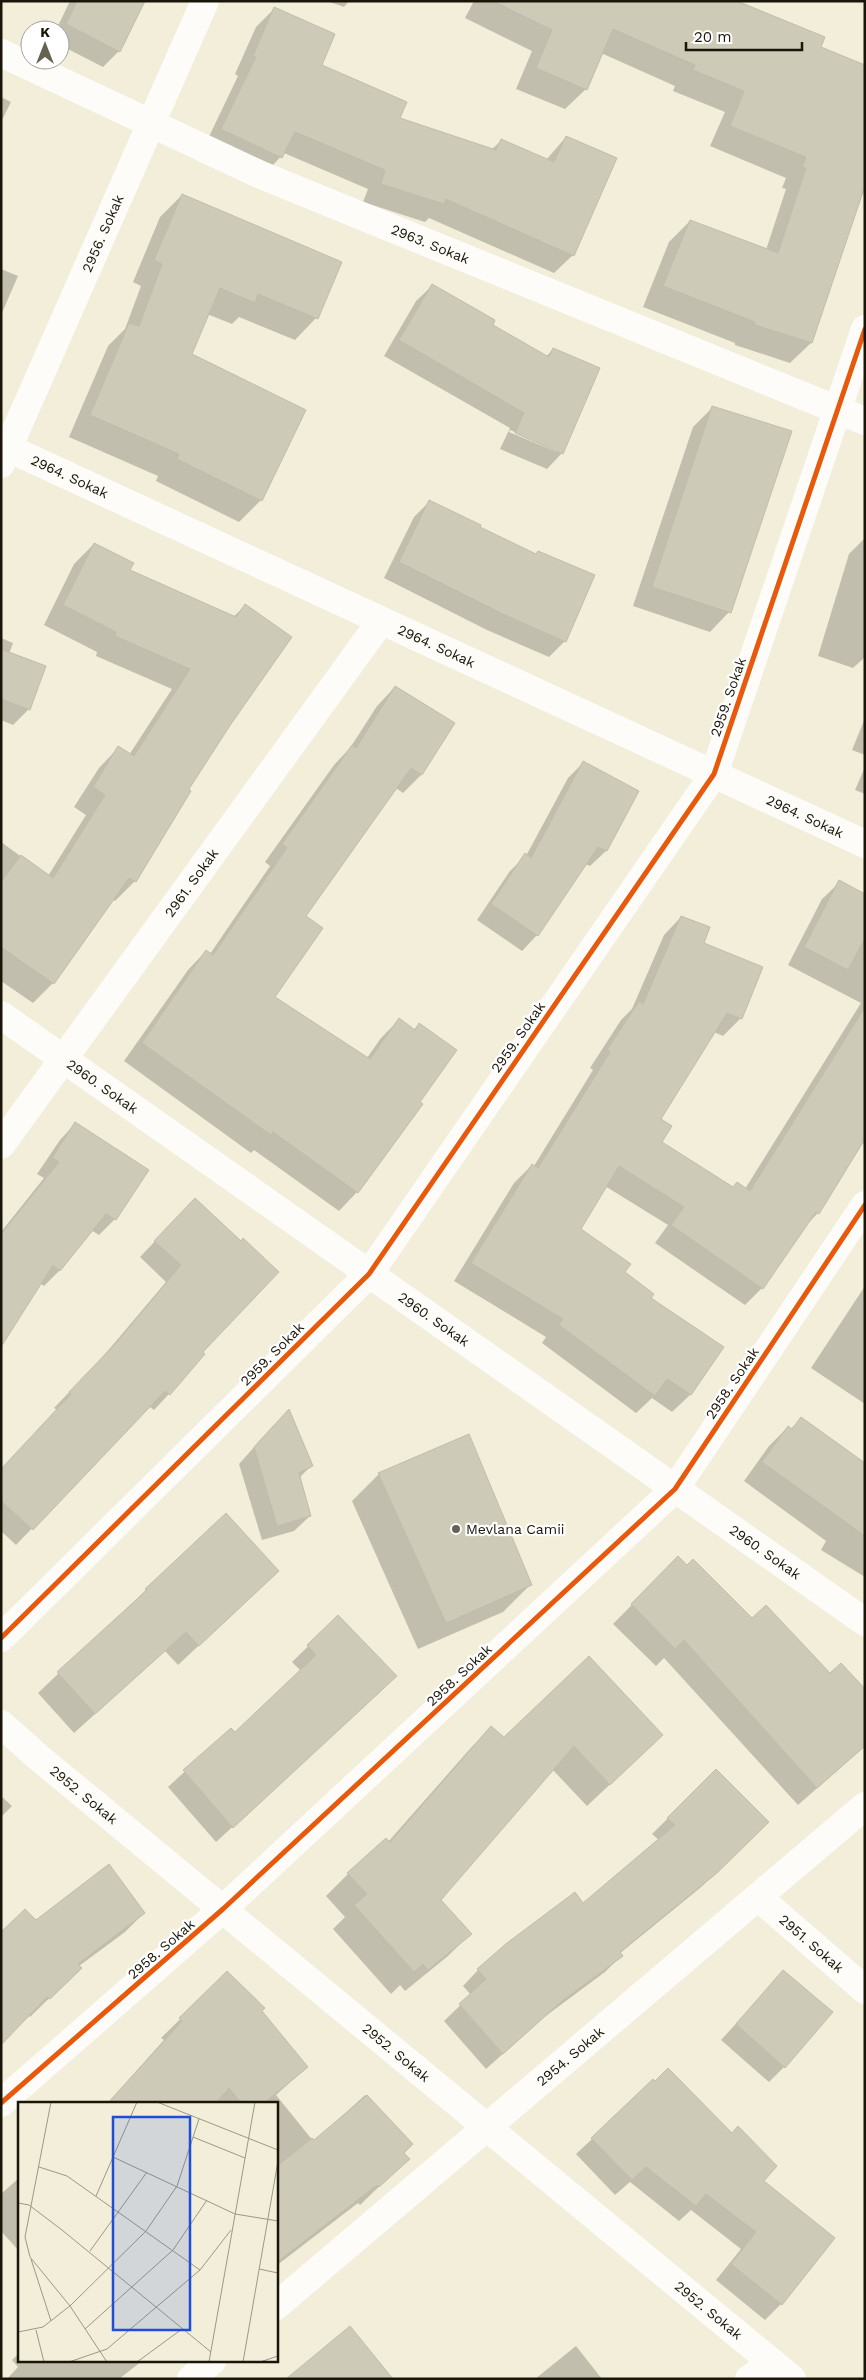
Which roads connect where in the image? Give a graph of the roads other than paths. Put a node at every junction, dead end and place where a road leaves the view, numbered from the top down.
1 (205, 1) edge
2 (1, 53) edge
3 (151, 124) junction
4 (865, 329) edge
5 (837, 410) junction
6 (865, 421) edge
7 (5, 456) edge
8 (381, 621) junction
9 (714, 774) junction
10 (865, 844) edge
11 (1, 1016) edge
12 (64, 1059) junction
13 (1, 1145) edge
14 (865, 1205) edge
15 (369, 1274) junction
16 (675, 1489) junction
17 (865, 1622) edge
18 (1, 1638) edge
19 (1, 1724) edge
20 (865, 1806) edge
21 (758, 1897) junction
22 (224, 1909) junction
23 (865, 1990) edge
24 (1, 2103) edge
25 (487, 2127) junction
26 (278, 2304) edge
27 (211, 2362) edge
28 (782, 2370) edge
29 (191, 2379) edge
30 (749, 2379) edge

1 - 3 street, 2956. Sokak
2 - 3 street, 2963. Sokak
3 - 5 street, 2963. Sokak
3 - 7 street, 2956. Sokak
4 - 5 street, 2959. Sokak
5 - 6 street, 2963. Sokak
5 - 9 street, 2959. Sokak
7 - 8 street, 2964. Sokak
8 - 9 street, 2964. Sokak
8 - 12 street, 2961. Sokak
9 - 10 street, 2964. Sokak
9 - 15 street, 2959. Sokak
11 - 12 street, 2960. Sokak
12 - 13 street, 2961. Sokak
12 - 15 street, 2960. Sokak
14 - 16 street, 2958. Sokak
15 - 16 street, 2960. Sokak
15 - 18 street, 2959. Sokak
16 - 17 street, 2960. Sokak
16 - 22 street, 2958. Sokak
19 - 22 street, 2952. Sokak
20 - 21 street, 2954. Sokak
21 - 23 street, 2951. Sokak
21 - 25 street, 2954. Sokak
22 - 24 street, 2958. Sokak
22 - 25 street, 2952. Sokak
25 - 26 street, 2954. Sokak
25 - 28 street, 2952. Sokak
27 - 29 street
28 - 30 street

